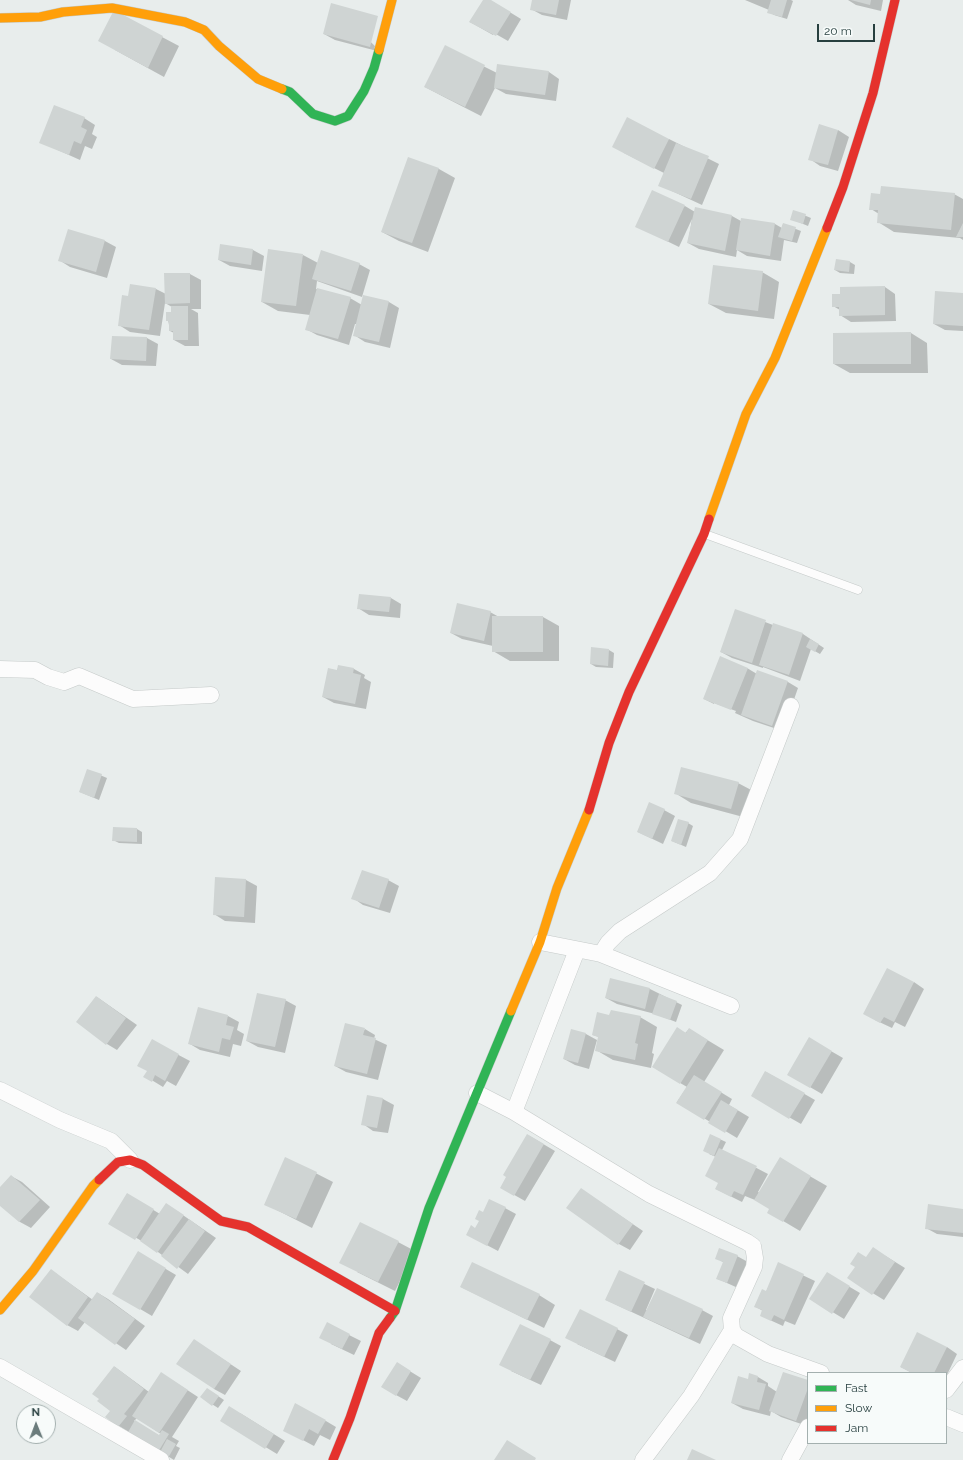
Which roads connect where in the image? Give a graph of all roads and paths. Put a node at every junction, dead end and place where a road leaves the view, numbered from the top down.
1 (392, 0) edge
2 (895, 0) edge
3 (0, 18) edge
4 (704, 534) junction
5 (858, 590) dead end
6 (0, 669) edge
7 (211, 696) dead end
8 (791, 706) dead end
9 (540, 942) junction
10 (577, 950) junction
11 (601, 954) junction
12 (732, 1006) dead end
13 (0, 1090) edge
14 (477, 1093) junction
15 (514, 1112) junction
16 (130, 1160) junction
17 (0, 1310) edge
18 (395, 1312) junction
19 (732, 1330) junction
20 (0, 1367) edge
21 (963, 1368) edge
22 (818, 1372) edge
23 (947, 1389) edge
24 (947, 1417) edge
25 (963, 1424) edge
26 (807, 1429) edge
27 (161, 1460) edge
28 (333, 1460) edge
29 (642, 1460) edge
30 (790, 1460) edge

1 - 3 street
2 - 4 street
4 - 5 lane
4 - 9 street
6 - 7 street
8 - 11 street
9 - 10 street
9 - 14 street
10 - 11 street
10 - 15 street
11 - 12 street
13 - 16 street
14 - 15 street
14 - 18 street
15 - 19 street
16 - 17 street
16 - 18 street
18 - 28 street
19 - 22 street
19 - 29 street
20 - 27 street
21 - 23 street
24 - 25 street
26 - 30 street

